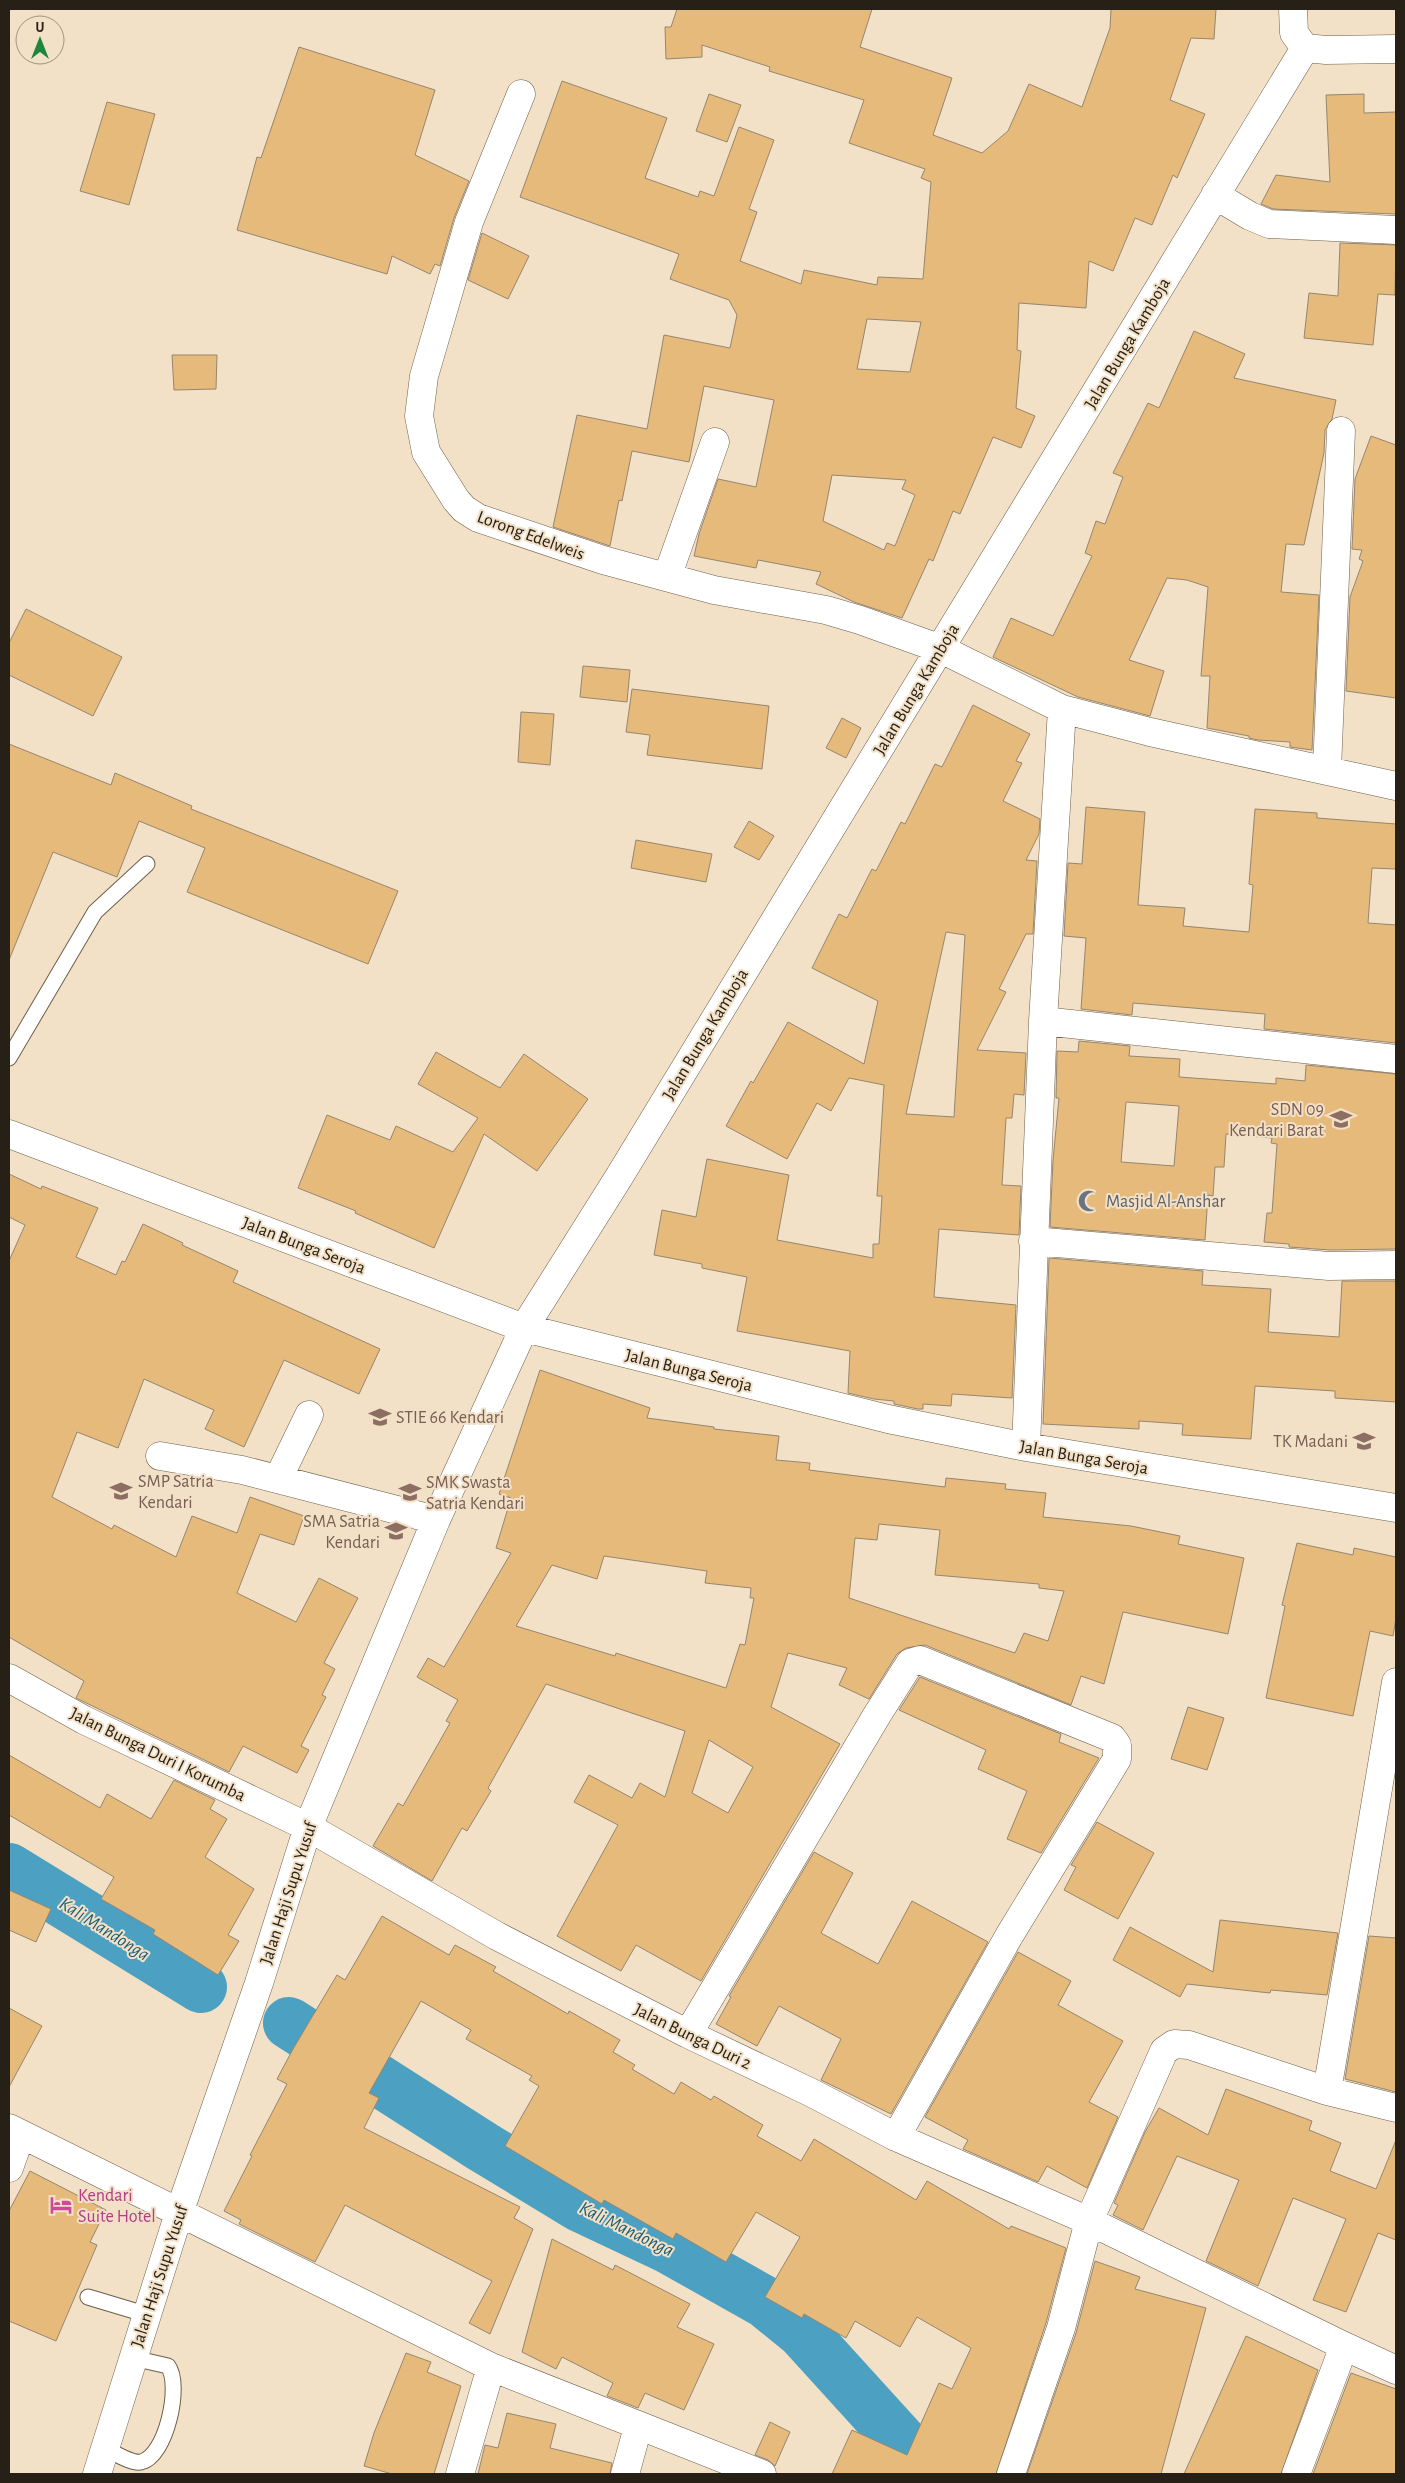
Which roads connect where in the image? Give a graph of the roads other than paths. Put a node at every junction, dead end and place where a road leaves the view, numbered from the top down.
1 (1293, 9) edge
2 (1305, 48) junction
3 (1396, 49) edge
4 (521, 94) dead end
5 (1215, 195) junction
6 (1396, 230) edge
7 (1341, 431) dead end
8 (715, 442) dead end
9 (667, 577) junction
10 (941, 649) junction
11 (1062, 709) junction
12 (1327, 770) junction
13 (1396, 786) edge
14 (147, 864) dead end
15 (1043, 1021) junction
16 (9, 1058) edge
17 (1396, 1059) edge
18 (9, 1134) edge
19 (1033, 1241) junction
20 (1396, 1265) edge
21 (524, 1328) junction
22 (309, 1415) dead end
23 (1026, 1447) junction
24 (160, 1456) dead end
25 (278, 1479) junction
26 (1396, 1508) edge
27 (436, 1520) junction
28 (9, 1678) edge
29 (1396, 1682) edge
30 (308, 1827) junction
31 (688, 2034) junction
32 (1327, 2091) junction
33 (1396, 2108) edge
34 (15, 2131) edge
35 (896, 2137) junction
36 (9, 2168) edge
37 (179, 2213) junction
38 (1089, 2221) junction
39 (88, 2297) dead end
40 (148, 2315) junction
41 (1344, 2346) junction
42 (133, 2358) junction
43 (491, 2367) junction
44 (1396, 2370) edge
45 (638, 2426) junction
46 (106, 2449) junction
47 (97, 2474) edge
48 (460, 2474) edge
49 (625, 2474) edge
50 (762, 2474) edge
51 (1011, 2474) edge
52 (1296, 2474) edge

1 - 2 street
2 - 3 street
2 - 5 street, Jalan Bunga Kamboja
4 - 9 street, Lorong Edelweis
5 - 6 street
5 - 10 street, Jalan Bunga Kamboja
7 - 12 street
8 - 9 street
9 - 10 street, Lorong Edelweis
10 - 11 street, Lorong Edelweis
10 - 21 street, Jalan Bunga Kamboja
11 - 12 street, Lorong Edelweis
11 - 15 street
12 - 13 street, Lorong Edelweis
14 - 16 lane
15 - 17 street
15 - 19 street
18 - 21 street, Jalan Bunga Seroja
19 - 20 street
19 - 23 street
21 - 23 street, Jalan Bunga Seroja
21 - 27 street, Jalan Haji Supu Yusuf
22 - 25 street
23 - 26 street, Jalan Bunga Seroja
24 - 25 street
25 - 27 street
27 - 30 street, Jalan Haji Supu Yusuf
28 - 30 street, Jalan Bunga Duri I Korumba
29 - 32 street
30 - 31 street, Jalan Bunga Duri 2
30 - 37 street, Jalan Haji Supu Yusuf
31 - 35 street, Jalan Bunga Duri 2
31 - 35 street
32 - 33 street
32 - 38 street
34 - 36 street
34 - 37 street
35 - 38 street, Jalan Bunga Duri 2
37 - 40 street, Jalan Haji Supu Yusuf
37 - 43 street
38 - 41 street, Jalan Bunga Duri 2
38 - 51 street
39 - 40 lane
40 - 42 street, Jalan Haji Supu Yusuf
41 - 44 street, Jalan Bunga Duri 2
41 - 52 street
42 - 46 street, Jalan Haji Supu Yusuf
42 - 46 lane
43 - 45 street
43 - 48 street
45 - 49 street
45 - 50 street
46 - 47 street, Jalan Haji Supu Yusuf

